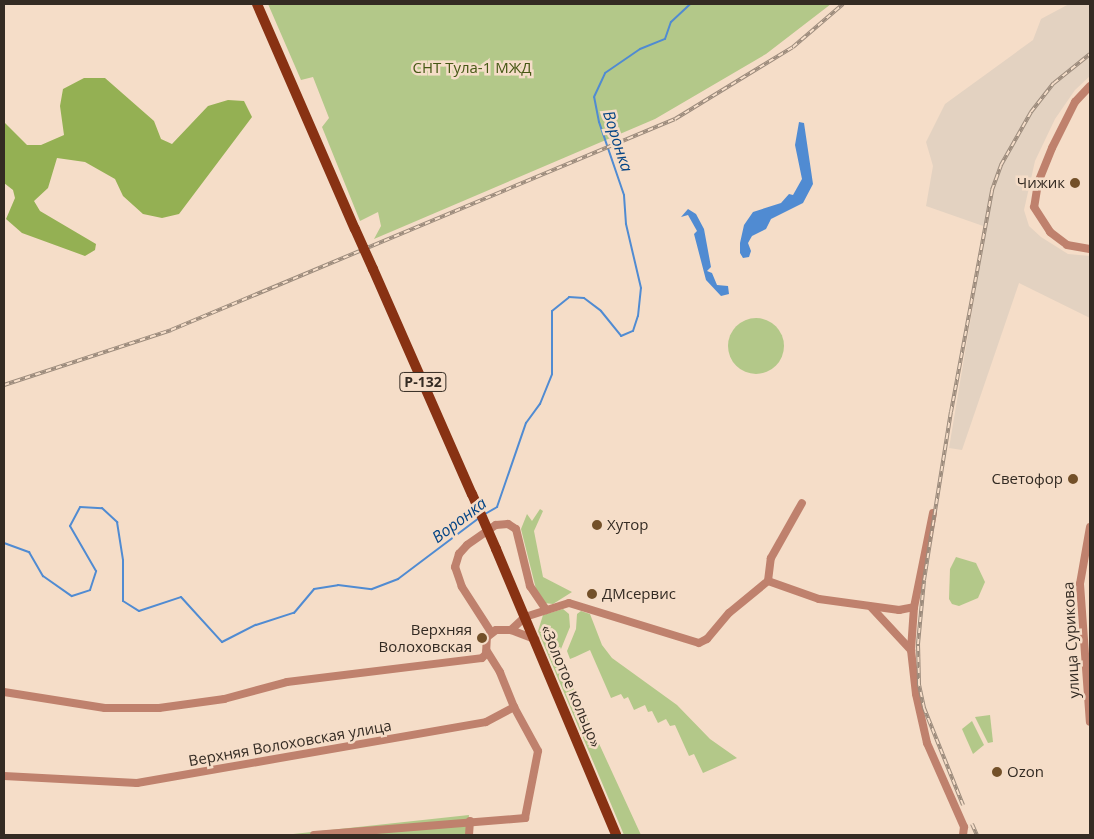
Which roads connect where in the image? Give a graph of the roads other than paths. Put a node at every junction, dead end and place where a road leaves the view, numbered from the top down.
1 (257, 4) edge
2 (1090, 86) edge
3 (1090, 249) edge
4 (802, 503) dead end
5 (933, 513) dead end
6 (1090, 527) edge
7 (768, 581) junction
8 (871, 607) junction
9 (914, 607) junction
10 (546, 610) junction
11 (525, 617) junction
12 (511, 630) junction
13 (491, 632) junction
14 (535, 639) junction
15 (911, 650) junction
16 (487, 651) junction
17 (4, 692) edge
18 (514, 706) junction
19 (1090, 722) edge
20 (4, 776) edge
21 (470, 821) junction
22 (964, 831) edge
23 (314, 835) edge
24 (469, 835) edge
25 (616, 835) edge

1 - 11 main road, «Золотое кольцо» / Р-132, bridge
2 - 3 street
4 - 7 street
5 - 9 street
6 - 19 street, улица Сурикова
7 - 8 street
7 - 10 street
8 - 9 street
8 - 15 street
9 - 15 street
10 - 11 street
10 - 13 street
11 - 12 street
11 - 14 main road, «Золотое кольцо» / Р-132
12 - 13 street
12 - 14 street
13 - 16 street
14 - 25 main road, «Золотое кольцо» / Р-132
15 - 22 street
16 - 17 street
16 - 18 street
18 - 20 street, Верхняя Волоховская улица
18 - 21 street
21 - 23 street
21 - 24 street

